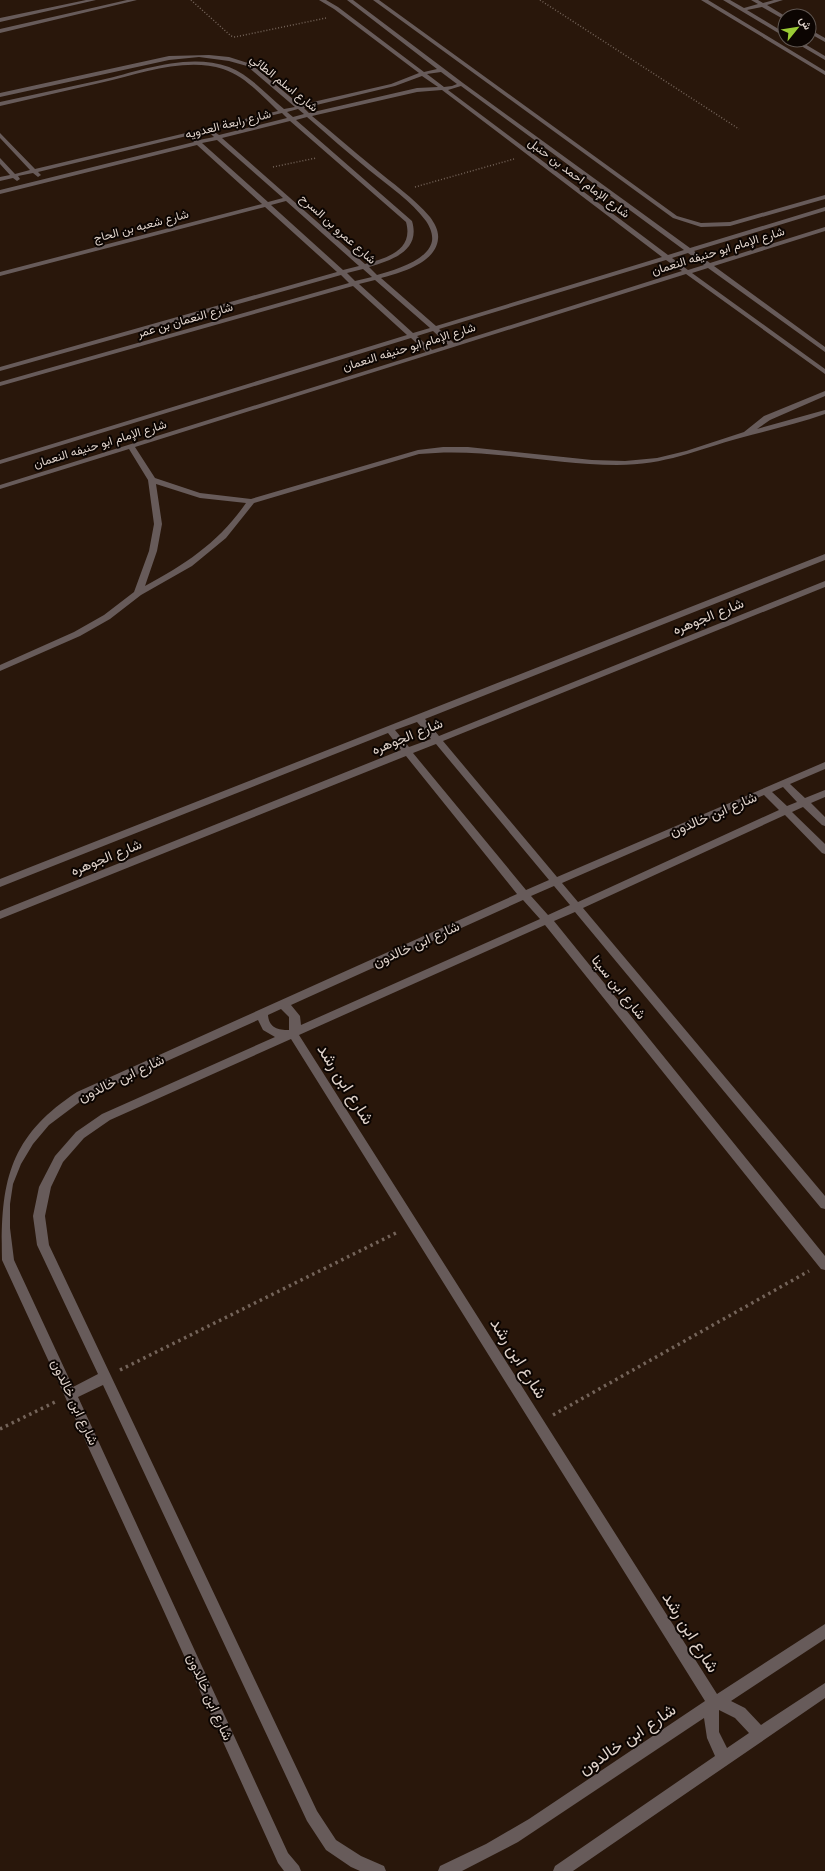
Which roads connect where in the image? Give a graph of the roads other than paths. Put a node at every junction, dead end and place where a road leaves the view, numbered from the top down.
1 (93, 0) edge
2 (134, 0) edge
3 (322, 0) edge
4 (350, 0) edge
5 (376, 0) edge
6 (704, 0) edge
7 (728, 0) edge
8 (754, 0) edge
9 (780, 0) edge
10 (762, 5) junction
11 (743, 10) junction
12 (777, 13) edge
13 (0, 20) edge
14 (777, 30) edge
15 (0, 31) edge
16 (808, 48) edge
17 (825, 58) edge
18 (443, 70) junction
19 (824, 72) edge
20 (422, 74) junction
21 (461, 84) junction
22 (441, 88) junction
23 (0, 95) edge
24 (0, 104) edge
25 (298, 107) junction
26 (281, 111) junction
27 (308, 115) junction
28 (291, 119) junction
29 (208, 129) junction
30 (0, 134) edge
31 (188, 134) junction
32 (218, 138) junction
33 (198, 143) junction
34 (0, 160) edge
35 (34, 171) junction
36 (14, 176) junction
37 (0, 180) edge
38 (43, 181) junction
39 (23, 186) junction
40 (0, 192) edge
41 (825, 197) edge
42 (287, 199) junction
43 (266, 204) junction
44 (825, 209) edge
45 (825, 230) edge
46 (690, 251) junction
47 (668, 258) junction
48 (709, 265) junction
49 (364, 267) junction
50 (687, 272) junction
51 (342, 273) junction
52 (0, 274) edge
53 (376, 278) junction
54 (354, 284) junction
55 (435, 329) junction
56 (412, 336) junction
57 (452, 345) junction
58 (825, 350) edge
59 (430, 352) junction
60 (0, 369) edge
61 (825, 372) edge
62 (0, 384) edge
63 (825, 393) edge
64 (825, 412) edge
65 (746, 434) junction
66 (131, 446) junction
67 (0, 462) edge
68 (152, 480) junction
69 (0, 487) edge
70 (251, 501) junction
71 (825, 557) edge
72 (825, 584) edge
73 (138, 593) junction
74 (0, 668) edge
75 (419, 718) junction
76 (389, 729) junction
77 (436, 739) junction
78 (407, 751) junction
79 (825, 765) edge
80 (784, 783) junction
81 (766, 791) junction
82 (825, 793) edge
83 (804, 802) junction
84 (786, 810) junction
85 (825, 823) edge
86 (825, 850) edge
87 (556, 881) junction
88 (0, 883) edge
89 (524, 895) junction
90 (577, 906) junction
91 (0, 914) edge
92 (547, 920) junction
93 (281, 1004) junction
94 (263, 1013) junction
95 (293, 1034) junction
96 (825, 1204) edge
97 (824, 1264) edge
98 (105, 1377) junction
99 (71, 1394) junction
100 (825, 1631) edge
101 (825, 1690) edge
102 (714, 1702) junction
103 (759, 1735) junction
104 (725, 1758) junction
105 (294, 1871) edge
106 (379, 1871) edge
107 (444, 1871) edge
108 (560, 1871) edge

1 - 13 street
2 - 15 street
3 - 20 street, شارع الإمام احمد بن حنبل
4 - 18 street, شارع الإمام احمد بن حنبل
5 - 41 street
6 - 19 street
7 - 11 street
8 - 10 street
9 - 10 street
10 - 11 street
10 - 12 street
11 - 14 street
16 - 17 street
18 - 20 street, شارع رابعة العدويه
18 - 21 street, شارع الإمام احمد بن حنبل
20 - 22 street, شارع الإمام احمد بن حنبل
20 - 25 street, شارع رابعة العدويه
21 - 22 street, شارع رابعة العدويه
21 - 46 street, شارع الإمام احمد بن حنبل
22 - 27 street, شارع رابعة العدويه
22 - 47 street, شارع الإمام احمد بن حنبل
23 - 25 street, شارع اسلم الطائي
24 - 26 street, شارع اسلم الطائي
25 - 26 street, شارع رابعة العدويه
25 - 27 street, شارع اسلم الطائي
26 - 28 street, شارع اسلم الطائي
26 - 29 street, شارع رابعة العدويه
27 - 28 street, شارع رابعة العدويه
27 - 53 street, شارع اسلم الطائي
28 - 32 street, شارع رابعة العدويه
28 - 49 street, شارع اسلم الطائي
29 - 31 street, شارع رابعة العدويه
29 - 32 street, شارع عمرو بن السرح
30 - 35 street
31 - 33 street
31 - 35 street, شارع رابعة العدويه
32 - 33 street, شارع رابعة العدويه
32 - 42 street, شارع عمرو بن السرح
33 - 38 street, شارع رابعة العدويه
33 - 43 street
34 - 36 street
35 - 36 street, شارع رابعة العدويه
35 - 38 street
36 - 37 street, شارع رابعة العدويه
36 - 39 street
38 - 39 street, شارع رابعة العدويه
39 - 40 street, شارع رابعة العدويه
42 - 43 street, شارع شعبه بن الحاج
42 - 49 street, شارع عمرو بن السرح
43 - 51 street
43 - 52 street, شارع شعبه بن الحاج
44 - 46 street, شارع الإمام ابو حنيفه النعمان
45 - 48 street, شارع الإمام ابو حنيفه النعمان
46 - 47 street, شارع الإمام ابو حنيفه النعمان
46 - 48 street, شارع الإمام احمد بن حنبل
47 - 50 street, شارع الإمام احمد بن حنبل
47 - 55 street, شارع الإمام ابو حنيفه النعمان
48 - 50 street, شارع الإمام ابو حنيفه النعمان
48 - 58 street, شارع الإمام احمد بن حنبل
49 - 51 street, شارع النعمان بن عمر
49 - 53 street, شارع عمرو بن السرح
50 - 57 street, شارع الإمام ابو حنيفه النعمان
50 - 61 street, شارع الإمام احمد بن حنبل
51 - 54 street
51 - 60 street, شارع النعمان بن عمر
53 - 54 street, شارع النعمان بن عمر
53 - 55 street, شارع عمرو بن السرح
54 - 56 street
54 - 62 street, شارع النعمان بن عمر
55 - 56 street, شارع الإمام ابو حنيفه النعمان
55 - 57 street, شارع عمرو بن السرح
56 - 59 street
56 - 67 street, شارع الإمام ابو حنيفه النعمان
57 - 59 street, شارع الإمام ابو حنيفه النعمان
59 - 66 street, شارع الإمام ابو حنيفه النعمان
63 - 65 street
64 - 65 street
65 - 70 street
66 - 68 street
66 - 69 street, شارع الإمام ابو حنيفه النعمان
68 - 70 street
68 - 73 street
70 - 73 street
71 - 75 street, شارع الجوهره
72 - 77 street, شارع الجوهره
73 - 74 street
75 - 76 street, شارع الجوهره
75 - 77 street, شارع ابن سينا
76 - 78 street, شارع ابن سينا
76 - 88 street, شارع الجوهره
77 - 78 street, شارع الجوهره
77 - 87 street, شارع ابن سينا
78 - 89 street, شارع ابن سينا
78 - 91 street, شارع الجوهره
79 - 80 street, شارع ابن خالدون
80 - 81 street, شارع ابن خالدون
80 - 83 street
81 - 84 street
81 - 87 street, شارع ابن خالدون
82 - 83 street, شارع ابن خالدون
83 - 84 street, شارع ابن خالدون
83 - 85 street
84 - 86 street
84 - 90 street, شارع ابن خالدون
87 - 89 street, شارع ابن خالدون
87 - 90 street, شارع ابن سينا
89 - 92 street, شارع ابن سينا
89 - 93 street, شارع ابن خالدون
90 - 92 street, شارع ابن خالدون
90 - 96 street, شارع ابن سينا
92 - 95 street, شارع ابن خالدون
92 - 97 street, شارع ابن سينا
93 - 94 street, شارع ابن خالدون
93 - 95 street
94 - 95 street
94 - 99 street, شارع ابن خالدون
95 - 98 street, شارع ابن خالدون
95 - 102 street, شارع ابن رشد
98 - 99 street
98 - 106 street, شارع ابن خالدون
99 - 105 street, شارع ابن خالدون
100 - 102 street, شارع ابن خالدون
101 - 103 street
102 - 103 street
102 - 104 street
102 - 107 street, شارع ابن خالدون
103 - 104 street
104 - 108 street

